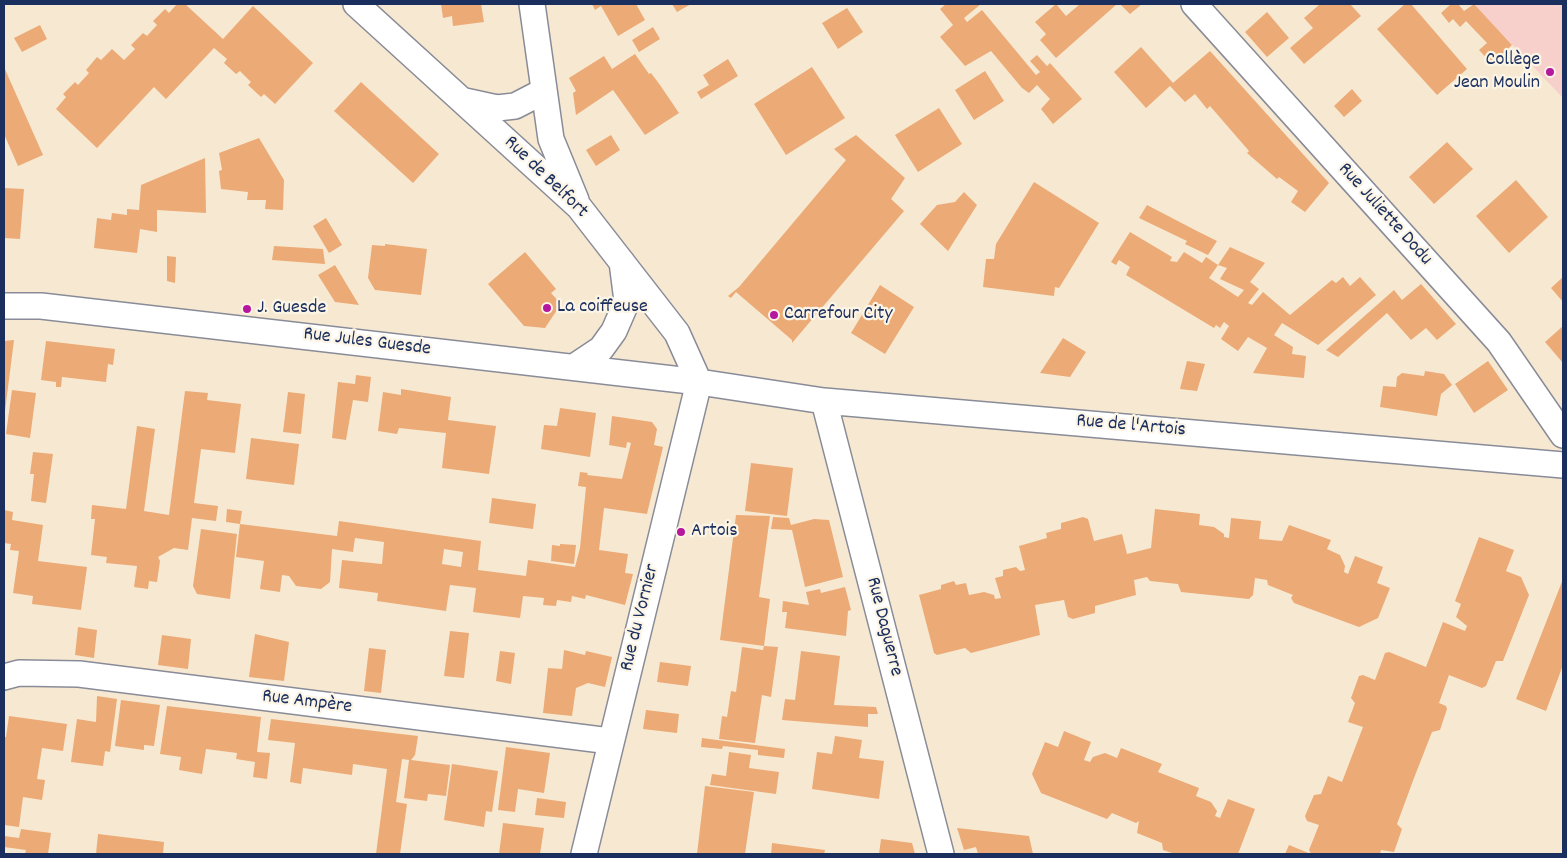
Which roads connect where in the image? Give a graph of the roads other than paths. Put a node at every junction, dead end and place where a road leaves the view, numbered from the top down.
1 (356, 4) edge
2 (532, 4) edge
3 (1194, 4) edge
4 (544, 91) junction
5 (462, 100) junction
6 (579, 207) junction
7 (622, 262) junction
8 (4, 306) edge
9 (574, 368) junction
10 (699, 382) junction
11 (824, 400) junction
12 (1563, 435) edge
13 (1563, 465) edge
14 (4, 677) edge
15 (610, 741) junction
16 (584, 854) edge
17 (941, 854) edge

1 - 5 street, Rue de Belfort
2 - 4 street
3 - 12 street, Rue Juliette Dodu
4 - 5 street, Rue de Belfort
4 - 6 street
5 - 6 street, Rue de Belfort
6 - 7 street, Rue de Belfort
7 - 9 street
7 - 10 street, Rue de Belfort
8 - 9 street, Rue Jules Guesde
9 - 10 street, Rue Jules Guesde
10 - 11 street, Rue de l'Artois
10 - 15 street, Rue du Vornier
11 - 13 street, Rue de l'Artois
11 - 17 street, Rue Daguerre
14 - 15 street, Rue Ampère
15 - 16 street, Rue du Vornier

